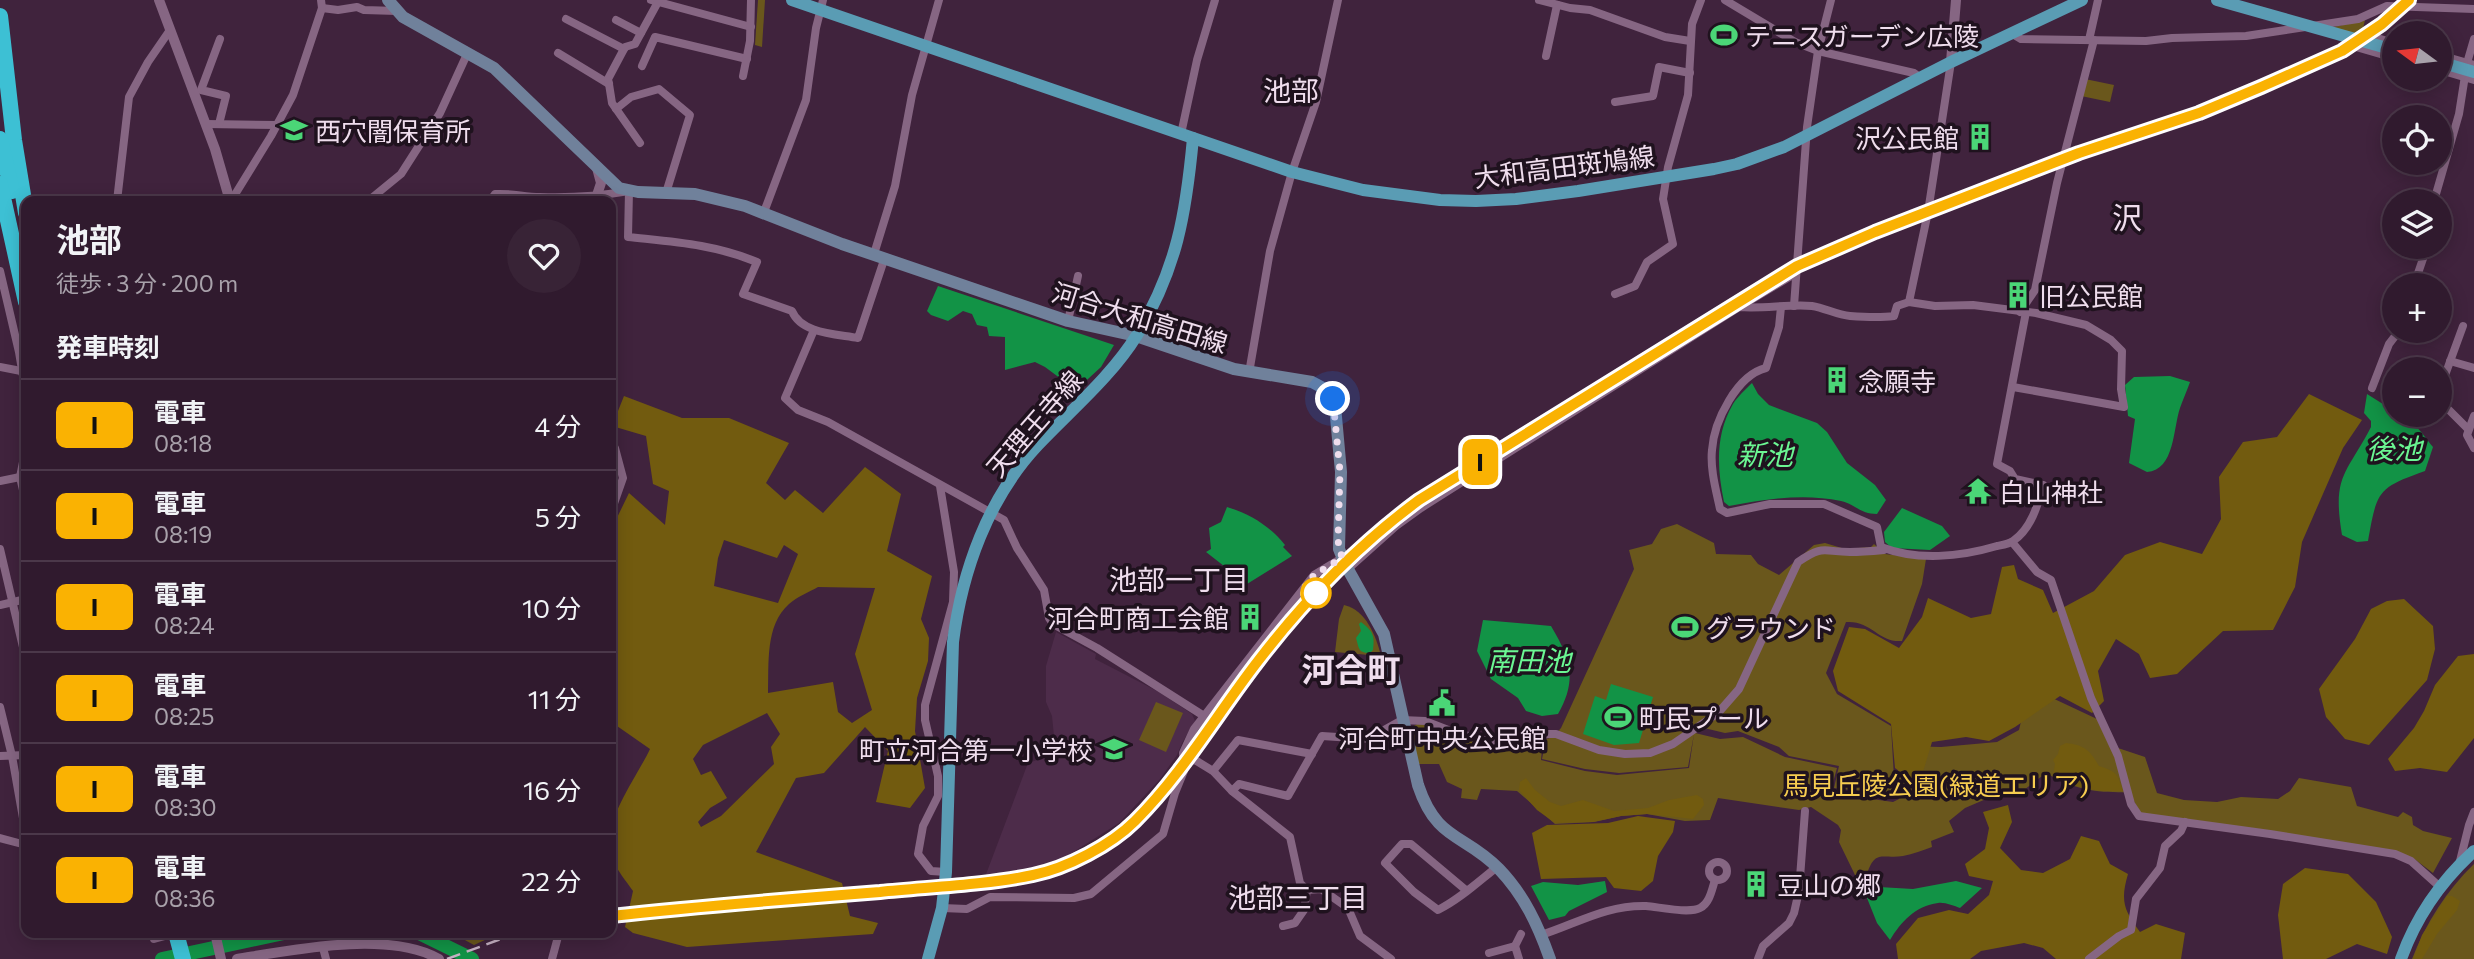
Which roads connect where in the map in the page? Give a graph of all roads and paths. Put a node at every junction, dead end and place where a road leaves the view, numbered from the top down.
1 (388, 0) edge
2 (751, 0) edge
3 (792, 0) edge
4 (939, 0) edge
5 (1215, 0) edge
6 (1338, 0) edge
7 (1539, 0) edge
8 (1701, 0) edge
9 (1725, 0) edge
10 (1831, 0) edge
11 (1956, 0) edge
12 (2082, 0) edge
13 (2098, 0) edge
14 (2217, 0) edge
15 (656, 1) edge
16 (163, 3) edge
17 (321, 4) edge
18 (821, 5) edge
19 (1557, 5) junction
20 (2474, 9) edge
21 (397, 11) junction
22 (0, 16) edge
23 (566, 19) dead end
24 (616, 20) dead end
25 (751, 27) junction
26 (170, 30) junction
27 (641, 33) junction
28 (2011, 33) junction
29 (2374, 37) dead end
30 (220, 39) dead end
31 (2474, 39) edge
32 (2092, 40) junction
33 (1690, 41) junction
34 (2382, 42) edge
35 (2382, 45) edge
36 (925, 46) junction
37 (2356, 47) dead end
38 (2382, 47) edge
39 (624, 48) junction
40 (1818, 51) junction
41 (468, 52) junction
42 (558, 53) dead end
43 (1546, 57) dead end
44 (747, 59) junction
45 (2452, 61) edge
46 (1951, 62) junction
47 (2452, 65) edge
48 (642, 66) dead end
49 (2452, 70) edge
50 (2471, 71) edge
51 (1690, 74) junction
52 (743, 76) dead end
53 (1921, 78) junction
54 (609, 84) junction
55 (1615, 102) dead end
56 (616, 109) junction
57 (206, 124) junction
58 (219, 124) junction
59 (277, 125) junction
60 (1187, 136) junction
61 (1806, 136) junction
62 (0, 139) edge
63 (640, 143) dead end
64 (597, 168) junction
65 (1292, 172) junction
66 (1665, 177) junction
67 (0, 184) edge
68 (2437, 189) edge
69 (629, 191) junction
70 (666, 193) junction
71 (597, 195) junction
72 (23, 196) edge
73 (118, 196) edge
74 (229, 196) edge
75 (233, 196) edge
76 (374, 196) edge
77 (494, 196) edge
78 (529, 196) edge
79 (577, 196) edge
80 (764, 212) junction
81 (0, 217) edge
82 (21, 230) edge
83 (879, 256) junction
84 (0, 271) edge
85 (1796, 273) junction
86 (1078, 276) dead end
87 (21, 281) edge
88 (21, 287) edge
89 (1615, 294) dead end
90 (1909, 302) junction
91 (1739, 306) junction
92 (1794, 306) junction
93 (1781, 307) junction
94 (2023, 312) junction
95 (0, 317) edge
96 (11, 319) junction
97 (1068, 321) junction
98 (2463, 327) dead end
99 (814, 330) junction
100 (1136, 336) junction
101 (2390, 343) edge
102 (2452, 357) edge
103 (2452, 362) edge
104 (0, 367) edge
105 (2474, 368) edge
106 (21, 371) joint
107 (1249, 373) junction
108 (2012, 387) junction
109 (2372, 387) dead end
110 (2452, 413) edge
111 (2474, 416) edge
112 (2468, 429) junction
113 (2474, 448) edge
114 (616, 452) edge
115 (21, 472) edge
116 (20, 477) junction
117 (0, 481) edge
118 (21, 481) edge
119 (616, 486) edge
120 (940, 486) junction
121 (2012, 542) junction
122 (0, 549) edge
123 (1887, 550) junction
124 (1345, 563) junction
125 (21, 600) edge
126 (13, 602) junction
127 (0, 605) edge
128 (21, 638) edge
129 (0, 707) edge
130 (1204, 716) junction
131 (1402, 720) junction
132 (1312, 754) junction
133 (21, 755) edge
134 (0, 756) edge
135 (12, 756) junction
136 (1185, 762) junction
137 (1213, 771) junction
138 (1232, 791) junction
139 (21, 807) edge
140 (1805, 811) dead end
141 (2474, 812) edge
142 (2185, 821) junction
143 (0, 838) edge
144 (21, 844) edge
145 (2474, 851) edge
146 (2459, 865) junction
147 (1497, 867) junction
148 (946, 872) junction
149 (1715, 880) dead end
150 (2440, 887) junction
151 (1307, 890) junction
152 (1467, 891) junction
153 (942, 908) junction
154 (1283, 926) dead end
155 (1521, 934) dead end
156 (1541, 935) junction
157 (177, 938) edge
158 (188, 938) edge
159 (216, 938) edge
160 (558, 938) edge
161 (1515, 946) junction
162 (321, 953) edge
163 (1489, 953) dead end
164 (221, 958) edge
165 (183, 959) edge
166 (193, 959) edge
167 (237, 959) edge
168 (439, 959) edge
169 (552, 959) edge
170 (928, 959) edge
171 (1391, 959) edge
172 (1520, 959) edge
173 (1550, 959) edge
174 (1758, 959) edge
175 (2089, 959) edge
176 (2401, 959) edge

1 - 21 main road
2 - 25 street
3 - 18 main road, 大和高田斑鳩線
4 - 36 street
5 - 60 street
6 - 65 street
7 - 19 street
8 - 33 street
9 - 40 street
10 - 40 street
11 - 46 street
12 - 28 main road, 大和高田斑鳩線
13 - 32 street
14 - 35 main road
15 - 25 street
15 - 27 street
16 - 26 street
17 - 21 street
17 - 59 street
18 - 36 main road, 大和高田斑鳩線
18 - 80 street
19 - 33 street
19 - 43 street
20 - 32 street
21 - 41 main road
22 - 72 highway
23 - 39 street
24 - 27 street
25 - 44 street
26 - 57 street
26 - 73 street
27 - 39 street
28 - 32 street
28 - 46 main road, 大和高田斑鳩線
29 - 34 street
30 - 58 street
31 - 50 street
32 - 94 street
33 - 51 street
36 - 60 main road, 大和高田斑鳩線
36 - 83 street
37 - 38 street
39 - 54 street
40 - 53 street
40 - 61 street
41 - 64 main road
41 - 76 street
42 - 54 street
44 - 48 street
44 - 52 street
45 - 50 street
46 - 53 main road, 大和高田斑鳩線
46 - 90 street
47 - 50 main road
49 - 50 street
50 - 68 street
51 - 55 street
51 - 66 street
53 - 61 main road, 大和高田斑鳩線
54 - 56 street
56 - 63 street
56 - 70 street
57 - 58 street
57 - 74 street
58 - 59 street
59 - 75 street
60 - 65 main road, 大和高田斑鳩線
60 - 100 main road, 天理王寺線
61 - 66 main road, 大和高田斑鳩線
61 - 85 street
62 - 82 highway
64 - 69 main road
64 - 71 street
65 - 66 main road, 大和高田斑鳩線
65 - 107 street
66 - 89 street
67 - 87 highway
69 - 70 main road, 河合大和高田線
69 - 71 street
69 - 99 street
70 - 80 main road, 河合大和高田線
71 - 79 street
77 - 78 street
80 - 83 main road, 河合大和高田線
81 - 88 highway
83 - 97 main road, 河合大和高田線
83 - 99 street
84 - 96 street
85 - 91 street
85 - 92 street
86 - 97 street
90 - 92 street
90 - 94 street
91 - 93 street
91 - 124 street
92 - 93 street
93 - 123 street
94 - 108 street
94 - 108 street
95 - 96 street
96 - 106 street
97 - 100 main road, 河合大和高田線
98 - 102 street
99 - 120 street
100 - 107 main road, 河合大和高田線
100 - 148 main road, 天理王寺線
101 - 109 street
103 - 105 street
104 - 106 street
107 - 124 main road, 河合大和高田線
108 - 121 street
110 - 112 street
111 - 112 street
112 - 113 street
114 - 119 street
115 - 116 street
116 - 117 street
116 - 118 street
120 - 130 street
120 - 148 street
121 - 123 street
121 - 142 street
122 - 126 street
123 - 131 street
124 - 130 street
124 - 131 main road, 河合大和高田線
125 - 126 street
126 - 127 street
126 - 128 street
129 - 135 street
130 - 136 street
131 - 132 street
131 - 147 main road, 河合大和高田線
132 - 137 street
132 - 138 street
133 - 135 street
134 - 135 street
135 - 139 street
136 - 137 street
136 - 153 street
137 - 138 street
138 - 151 street
140 - 174 street
141 - 146 street
142 - 150 street
142 - 175 street
143 - 144 street
145 - 146 main road
146 - 150 main road
147 - 152 street
147 - 156 main road, 河合大和高田線
148 - 153 main road, 天理王寺線
149 - 156 street
150 - 176 main road
151 - 154 street
151 - 171 street
152 - 152 street
153 - 170 main road, 天理王寺線
155 - 161 street
156 - 173 main road, 河合大和高田線
157 - 165 highway
158 - 166 highway
159 - 164 street
160 - 169 street
161 - 163 street
161 - 172 street
162 - 167 street
162 - 168 street

